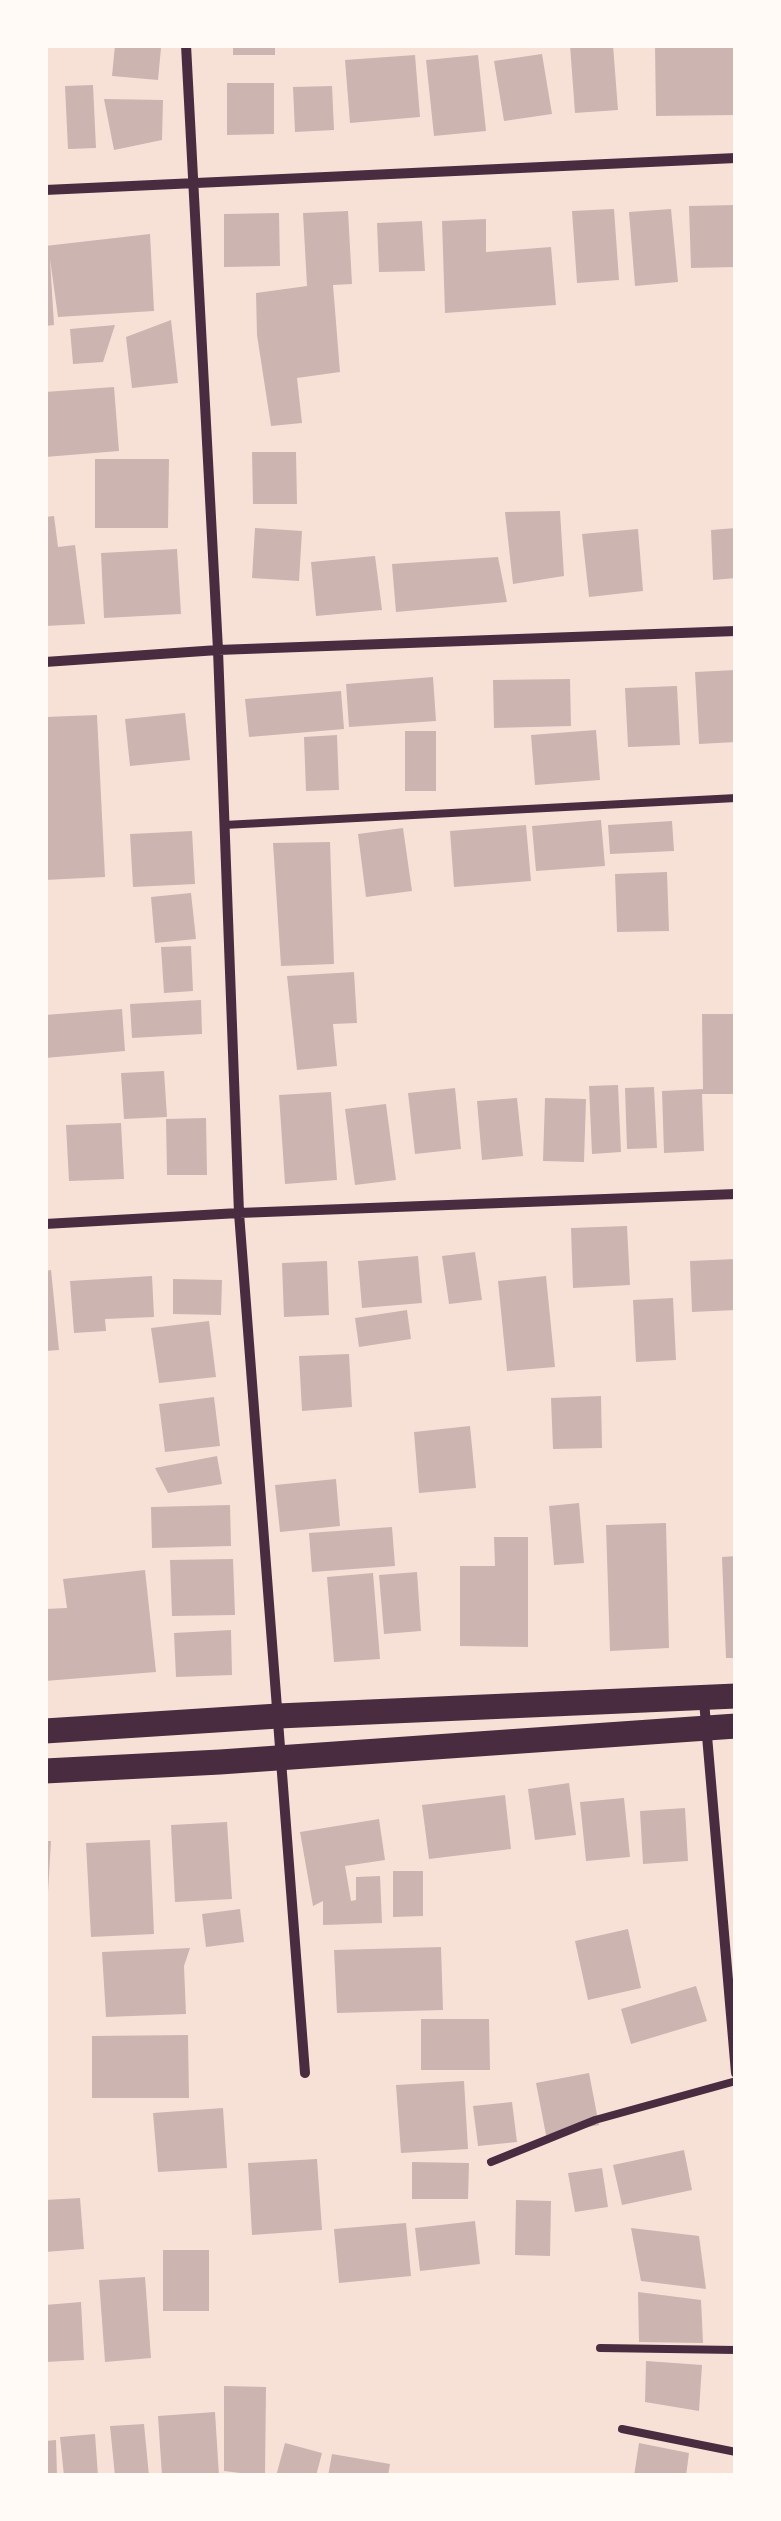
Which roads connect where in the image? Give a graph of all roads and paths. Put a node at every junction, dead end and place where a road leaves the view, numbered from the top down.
1 (186, 45) edge
2 (736, 158) edge
3 (195, 183) junction
4 (45, 190) edge
5 (736, 631) edge
6 (218, 650) junction
7 (45, 662) edge
8 (736, 798) edge
9 (224, 825) junction
10 (736, 1194) edge
11 (239, 1212) junction
12 (45, 1224) edge
13 (736, 1696) edge
14 (704, 1698) junction
15 (278, 1716) junction
16 (736, 1726) edge
17 (706, 1728) junction
18 (45, 1732) edge
19 (281, 1758) junction
20 (45, 1771) edge
21 (305, 2073) dead end
22 (736, 2073) edge
23 (736, 2081) edge
24 (491, 2162) dead end
25 (600, 2348) dead end
26 (736, 2350) edge
27 (622, 2429) dead end
28 (736, 2452) edge

1 - 3 street
2 - 3 street
3 - 4 street
3 - 6 street
5 - 6 street
6 - 7 street
6 - 9 street
8 - 9 lane
9 - 11 street
10 - 11 street
11 - 12 street
11 - 15 street
13 - 14 main road
14 - 15 main road
14 - 17 street
15 - 18 main road
15 - 19 street
16 - 17 main road
17 - 19 main road
17 - 22 street
19 - 20 main road
19 - 21 street
23 - 24 lane
25 - 26 lane
27 - 28 lane

